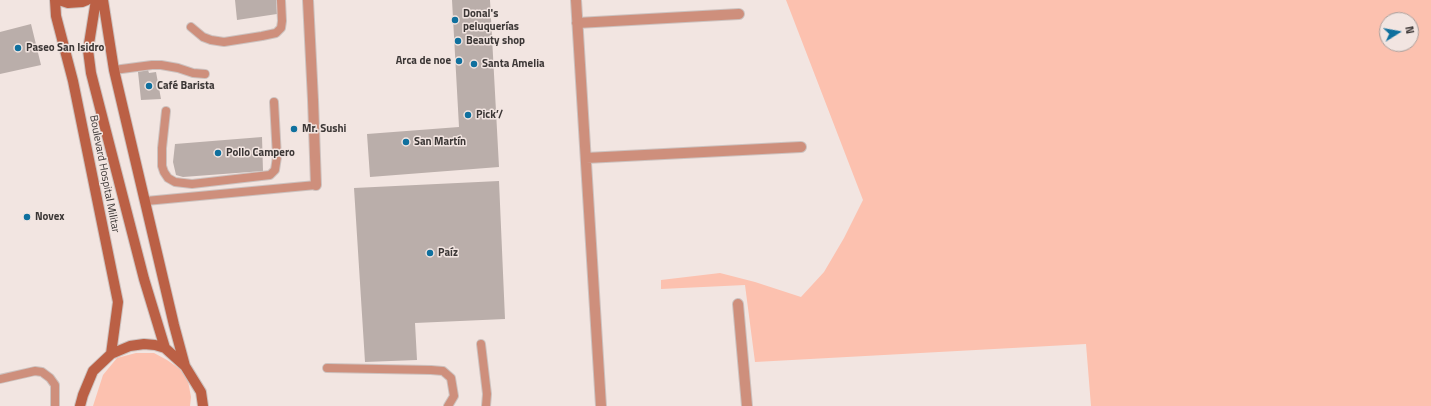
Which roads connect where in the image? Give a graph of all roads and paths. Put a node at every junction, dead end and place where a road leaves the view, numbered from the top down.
1 (55, 0) edge
2 (59, 0) edge
3 (87, 0) edge
4 (96, 0) edge
5 (103, 0) edge
6 (281, 0) edge
7 (308, 0) edge
8 (576, 0) edge
9 (739, 14) dead end
10 (577, 23) junction
11 (191, 27) dead end
12 (114, 70) junction
13 (205, 74) dead end
14 (274, 102) dead end
15 (166, 111) dead end
16 (801, 147) dead end
17 (586, 158) junction
18 (316, 185) joint
19 (146, 201) junction
20 (738, 304) dead end
21 (480, 344) dead end
22 (165, 348) junction
23 (111, 354) junction
24 (185, 366) junction
25 (327, 368) dead end
26 (0, 378) edge
27 (55, 406) edge
28 (80, 406) edge
29 (203, 406) edge
30 (448, 406) edge
31 (486, 406) edge
32 (601, 406) edge
33 (747, 406) edge

1 - 23 main road, Boulevard Hospital Militar
2 - 3 main road
4 - 22 main road, Boulevard Hospital Militar
5 - 12 main road
6 - 11 lane
7 - 18 street
8 - 10 street
9 - 10 street
10 - 17 street
12 - 13 lane
12 - 19 main road
14 - 15 lane
16 - 17 street
17 - 32 street
18 - 19 lane
19 - 24 main road
20 - 33 street
21 - 31 lane
22 - 23 main road
22 - 24 main road
23 - 28 main road
24 - 29 main road
25 - 30 lane
26 - 27 lane

